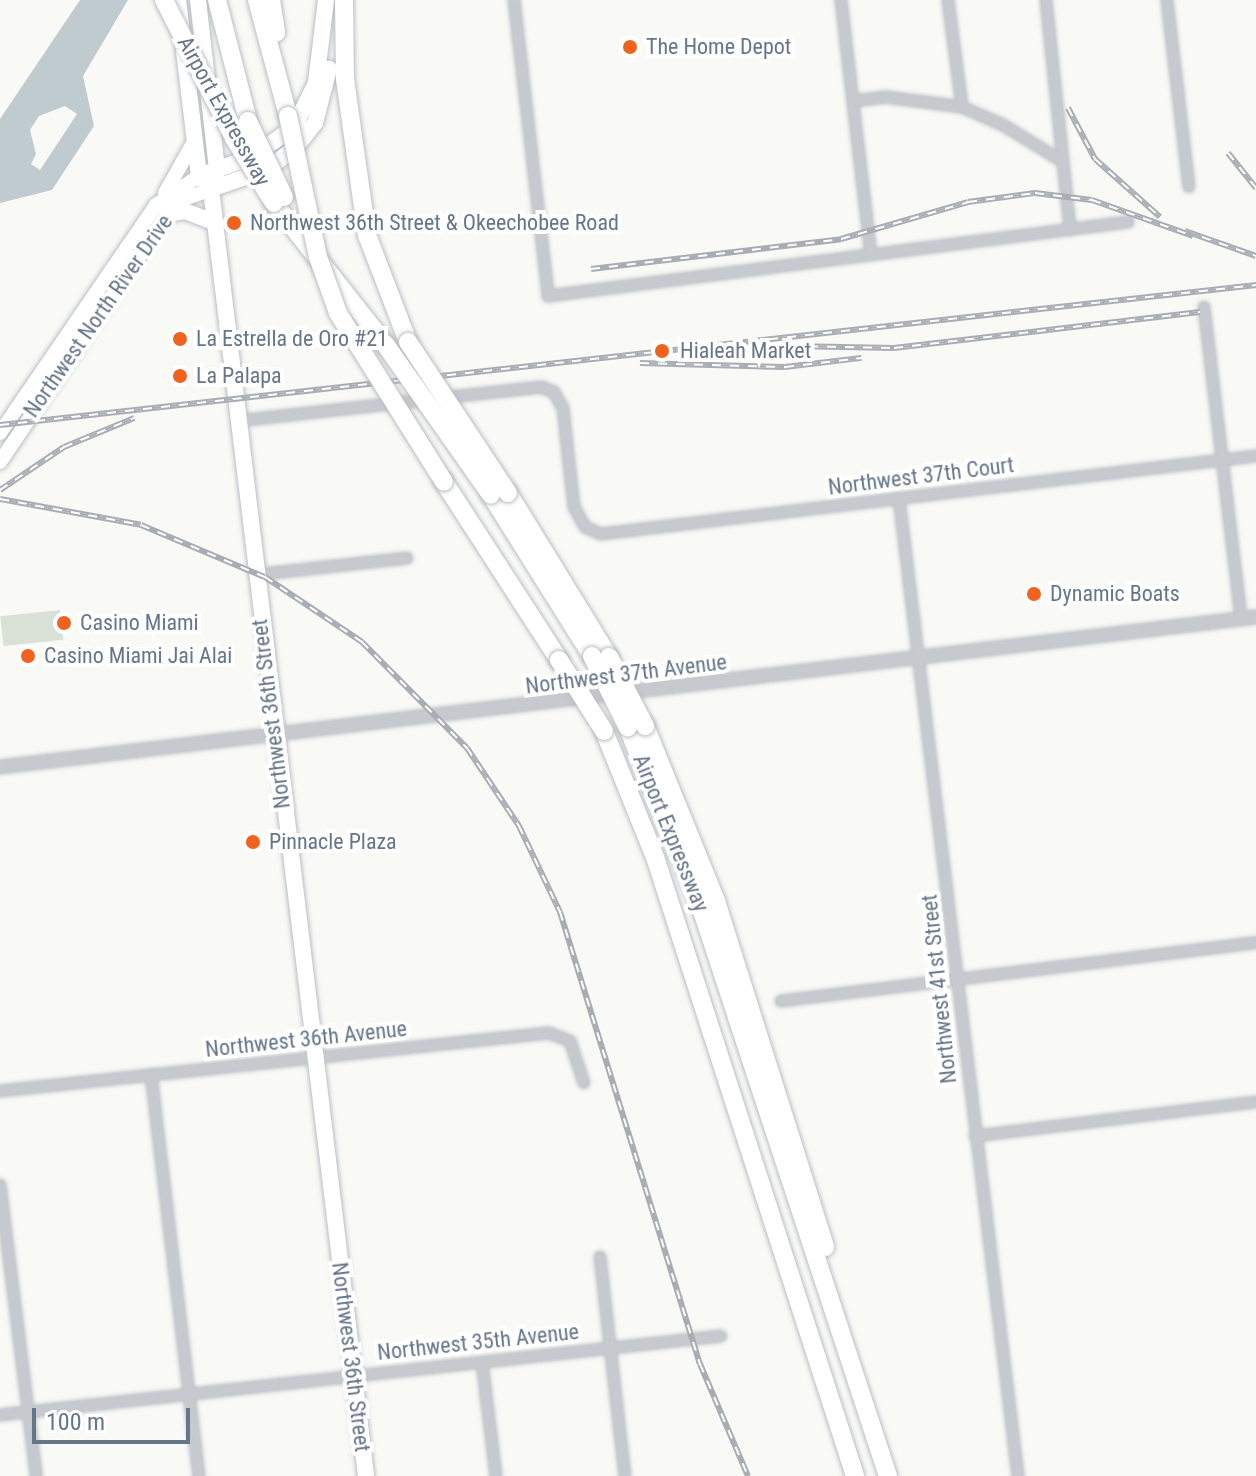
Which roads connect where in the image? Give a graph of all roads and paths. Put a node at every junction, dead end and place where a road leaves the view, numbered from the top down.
1 (164, 0) edge
2 (178, 0) edge
3 (198, 0) edge
4 (217, 0) edge
5 (257, 0) edge
6 (271, 0) edge
7 (326, 0) edge
8 (337, 0) edge
9 (344, 0) edge
10 (514, 0) edge
11 (841, 0) edge
12 (948, 0) edge
13 (1046, 0) edge
14 (1167, 0) edge
15 (271, 35) junction
16 (853, 101) junction
17 (962, 107) junction
18 (195, 140) junction
19 (1062, 161) junction
20 (217, 169) junction
21 (199, 176) junction
22 (1189, 187) dead end
23 (211, 189) junction
24 (279, 200) junction
25 (165, 206) junction
26 (1128, 222) dead end
27 (216, 223) junction
28 (1070, 230) junction
29 (871, 254) junction
30 (103, 294) junction
31 (1204, 307) dead end
32 (237, 421) junction
33 (0, 433) edge
34 (1256, 456) edge
35 (1222, 460) junction
36 (0, 462) edge
37 (500, 494) junction
38 (899, 498) junction
39 (407, 558) dead end
40 (254, 575) junction
41 (1256, 617) edge
42 (1241, 619) junction
43 (919, 659) junction
44 (274, 736) junction
45 (0, 767) edge
46 (1256, 943) edge
47 (959, 980) junction
48 (781, 1001) dead end
49 (313, 1057) junction
50 (151, 1074) junction
51 (584, 1083) dead end
52 (0, 1091) edge
53 (1256, 1102) edge
54 (975, 1136) junction
55 (0, 1185) edge
56 (600, 1257) dead end
57 (721, 1336) dead end
58 (610, 1348) junction
59 (482, 1362) junction
60 (354, 1376) junction
61 (189, 1395) junction
62 (28, 1412) junction
63 (0, 1415) edge
64 (36, 1476) edge
65 (199, 1476) edge
66 (366, 1476) edge
67 (496, 1476) edge
68 (625, 1476) edge
69 (855, 1476) edge
70 (888, 1476) edge
71 (1018, 1476) edge

1 - 24 highway, Airport Expressway, bridge
2 - 18 main road
3 - 20 main road, Northwest 36th Street
4 - 24 highway, bridge
5 - 15 highway
6 - 15 highway
7 - 20 main road
8 - 23 main road
9 - 37 highway, bridge
10 - 29 street
11 - 16 street
12 - 17 street
13 - 19 street
14 - 22 street
15 - 69 highway, Airport Expressway, bridge
16 - 17 street
16 - 29 street
17 - 19 street
18 - 21 main road
18 - 25 main road
19 - 28 street
20 - 21 main road
20 - 23 main road, Northwest 36th Street
21 - 23 main road
21 - 25 main road, Northwest North River Drive
23 - 25 main road, Northwest North River Drive
23 - 27 main road, Northwest 36th Street
24 - 37 highway, Airport Expressway, bridge
25 - 27 main road
25 - 30 main road, Northwest North River Drive
26 - 28 street
27 - 32 main road, Northwest 36th Street
28 - 29 street
30 - 33 main road, Northwest North River Drive
30 - 36 main road, Northwest North River Drive
31 - 35 street
32 - 38 street, Northwest 37th Court
32 - 40 main road, Northwest 36th Street
34 - 35 street, Northwest 37th Court
35 - 38 street, Northwest 37th Court
35 - 42 street
37 - 70 highway, Airport Expressway, bridge
38 - 43 street, Northwest 41st Street
39 - 40 street
40 - 44 main road, Northwest 36th Street
41 - 42 street, Northwest 37th Avenue
42 - 43 street, Northwest 37th Avenue
43 - 44 street, Northwest 37th Avenue
43 - 47 street, Northwest 41st Street
44 - 45 street, Northwest 37th Avenue
44 - 49 main road, Northwest 36th Street
46 - 47 street
47 - 48 street
47 - 54 street, Northwest 41st Street
49 - 50 street, Northwest 36th Avenue
49 - 51 street, Northwest 36th Avenue
49 - 60 main road, Northwest 36th Street
50 - 52 street, Northwest 36th Avenue
50 - 61 street
53 - 54 street
54 - 71 street, Northwest 41st Street
55 - 62 street
56 - 58 street
57 - 58 street, Northwest 35th Avenue
58 - 59 street, Northwest 35th Avenue
58 - 68 street
59 - 60 street, Northwest 35th Avenue
59 - 67 street
60 - 61 street, Northwest 35th Avenue
60 - 66 main road, Northwest 36th Street
61 - 62 street, Northwest 35th Avenue
61 - 65 street
62 - 63 street, Northwest 35th Avenue
62 - 64 street

